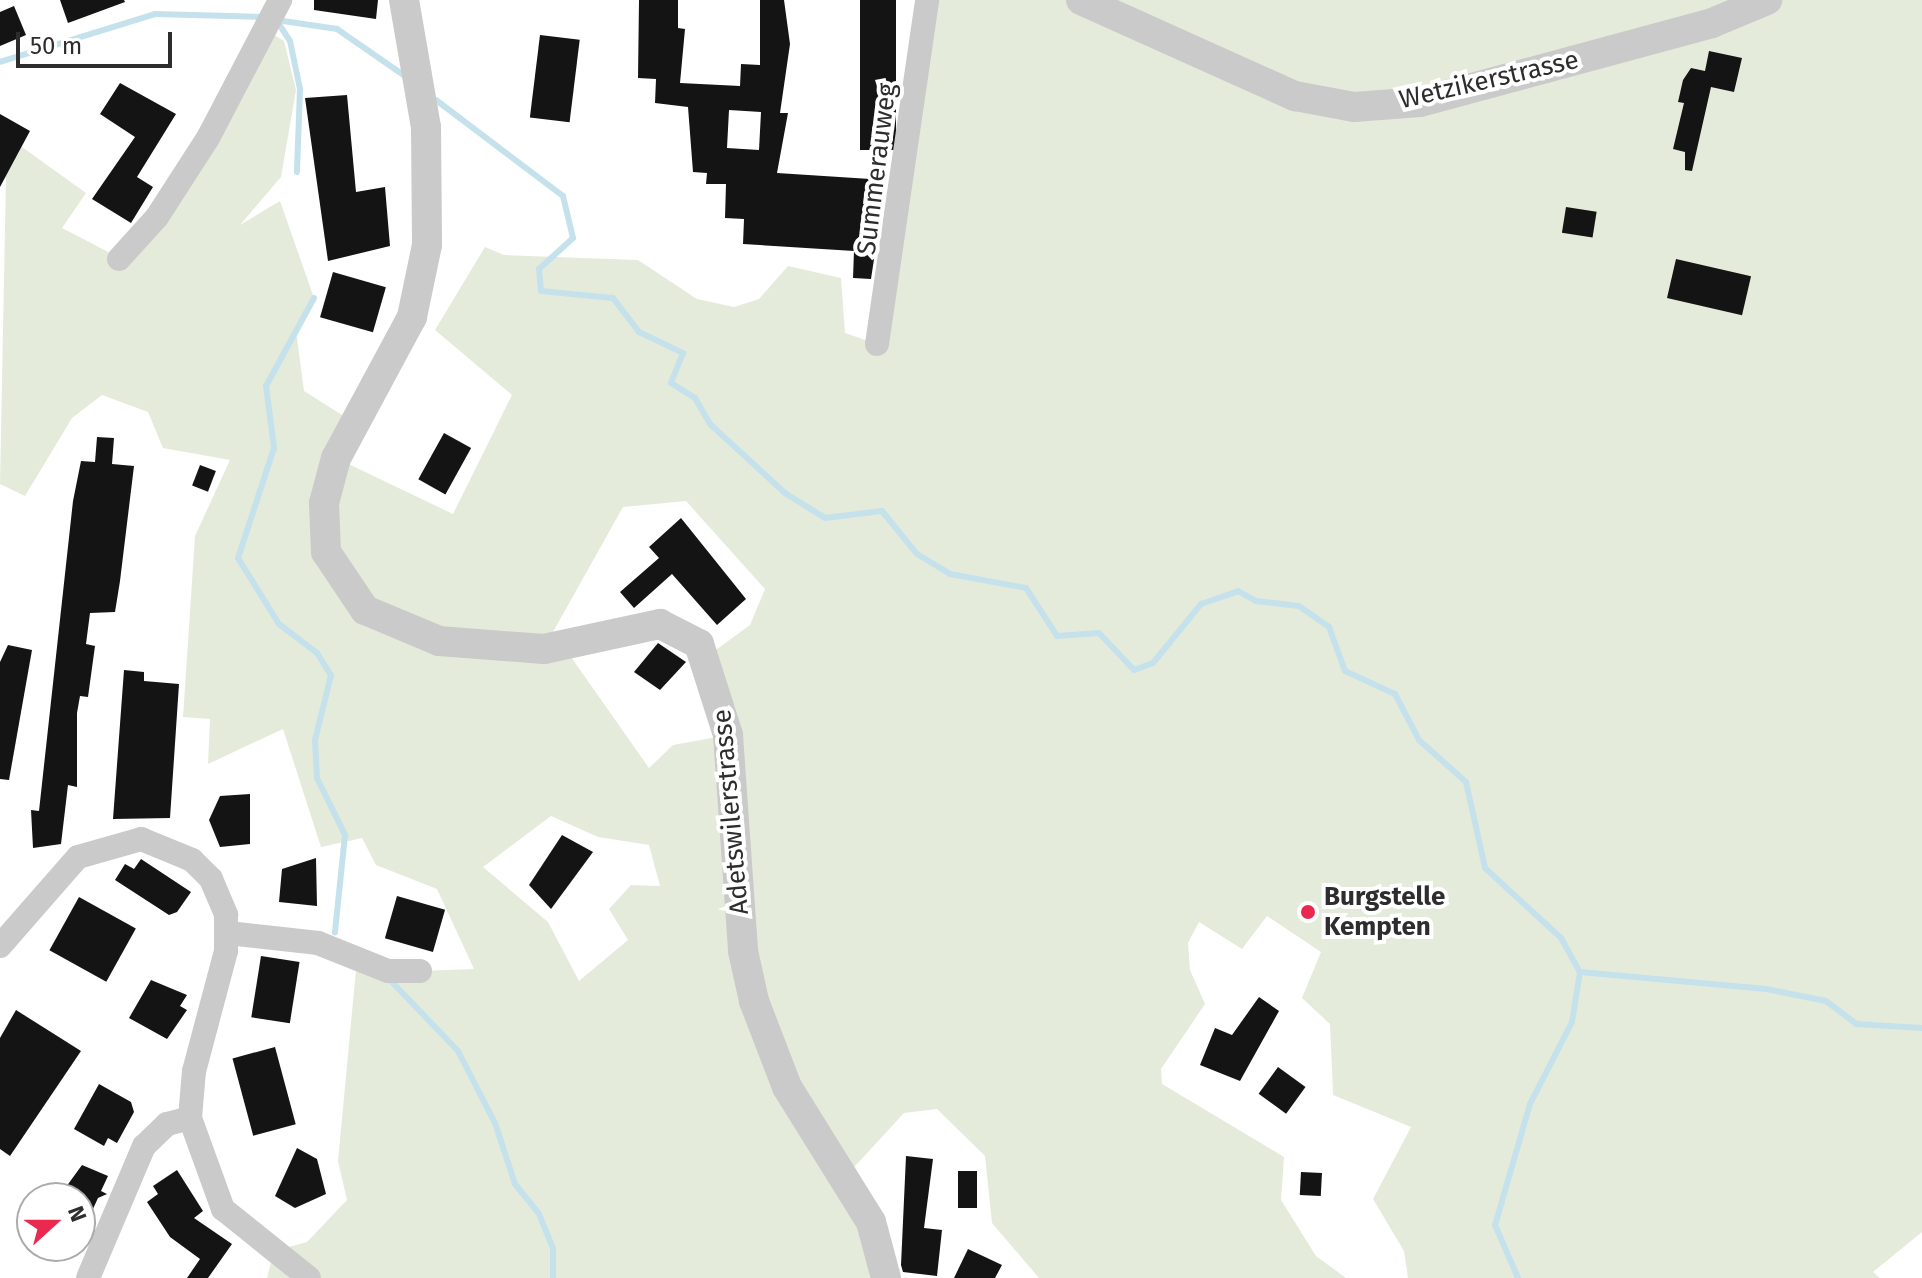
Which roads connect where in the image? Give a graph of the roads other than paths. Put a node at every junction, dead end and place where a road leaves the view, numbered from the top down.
1 (404, 0) edge
2 (927, 0) edge
3 (1081, 0) edge
4 (1767, 0) edge
5 (274, 12) edge
6 (119, 259) dead end
7 (877, 344) dead end
8 (228, 933) junction
9 (0, 946) edge
10 (420, 971) dead end
11 (190, 1118) junction
12 (88, 1278) edge
13 (309, 1278) edge
14 (886, 1278) edge

1 - 14 street, Adetswilerstrasse
2 - 7 street, Summerauweg
3 - 4 street, Wetzikerstrasse
5 - 6 street
8 - 9 street
8 - 10 street
8 - 11 street
11 - 12 street
11 - 13 street

